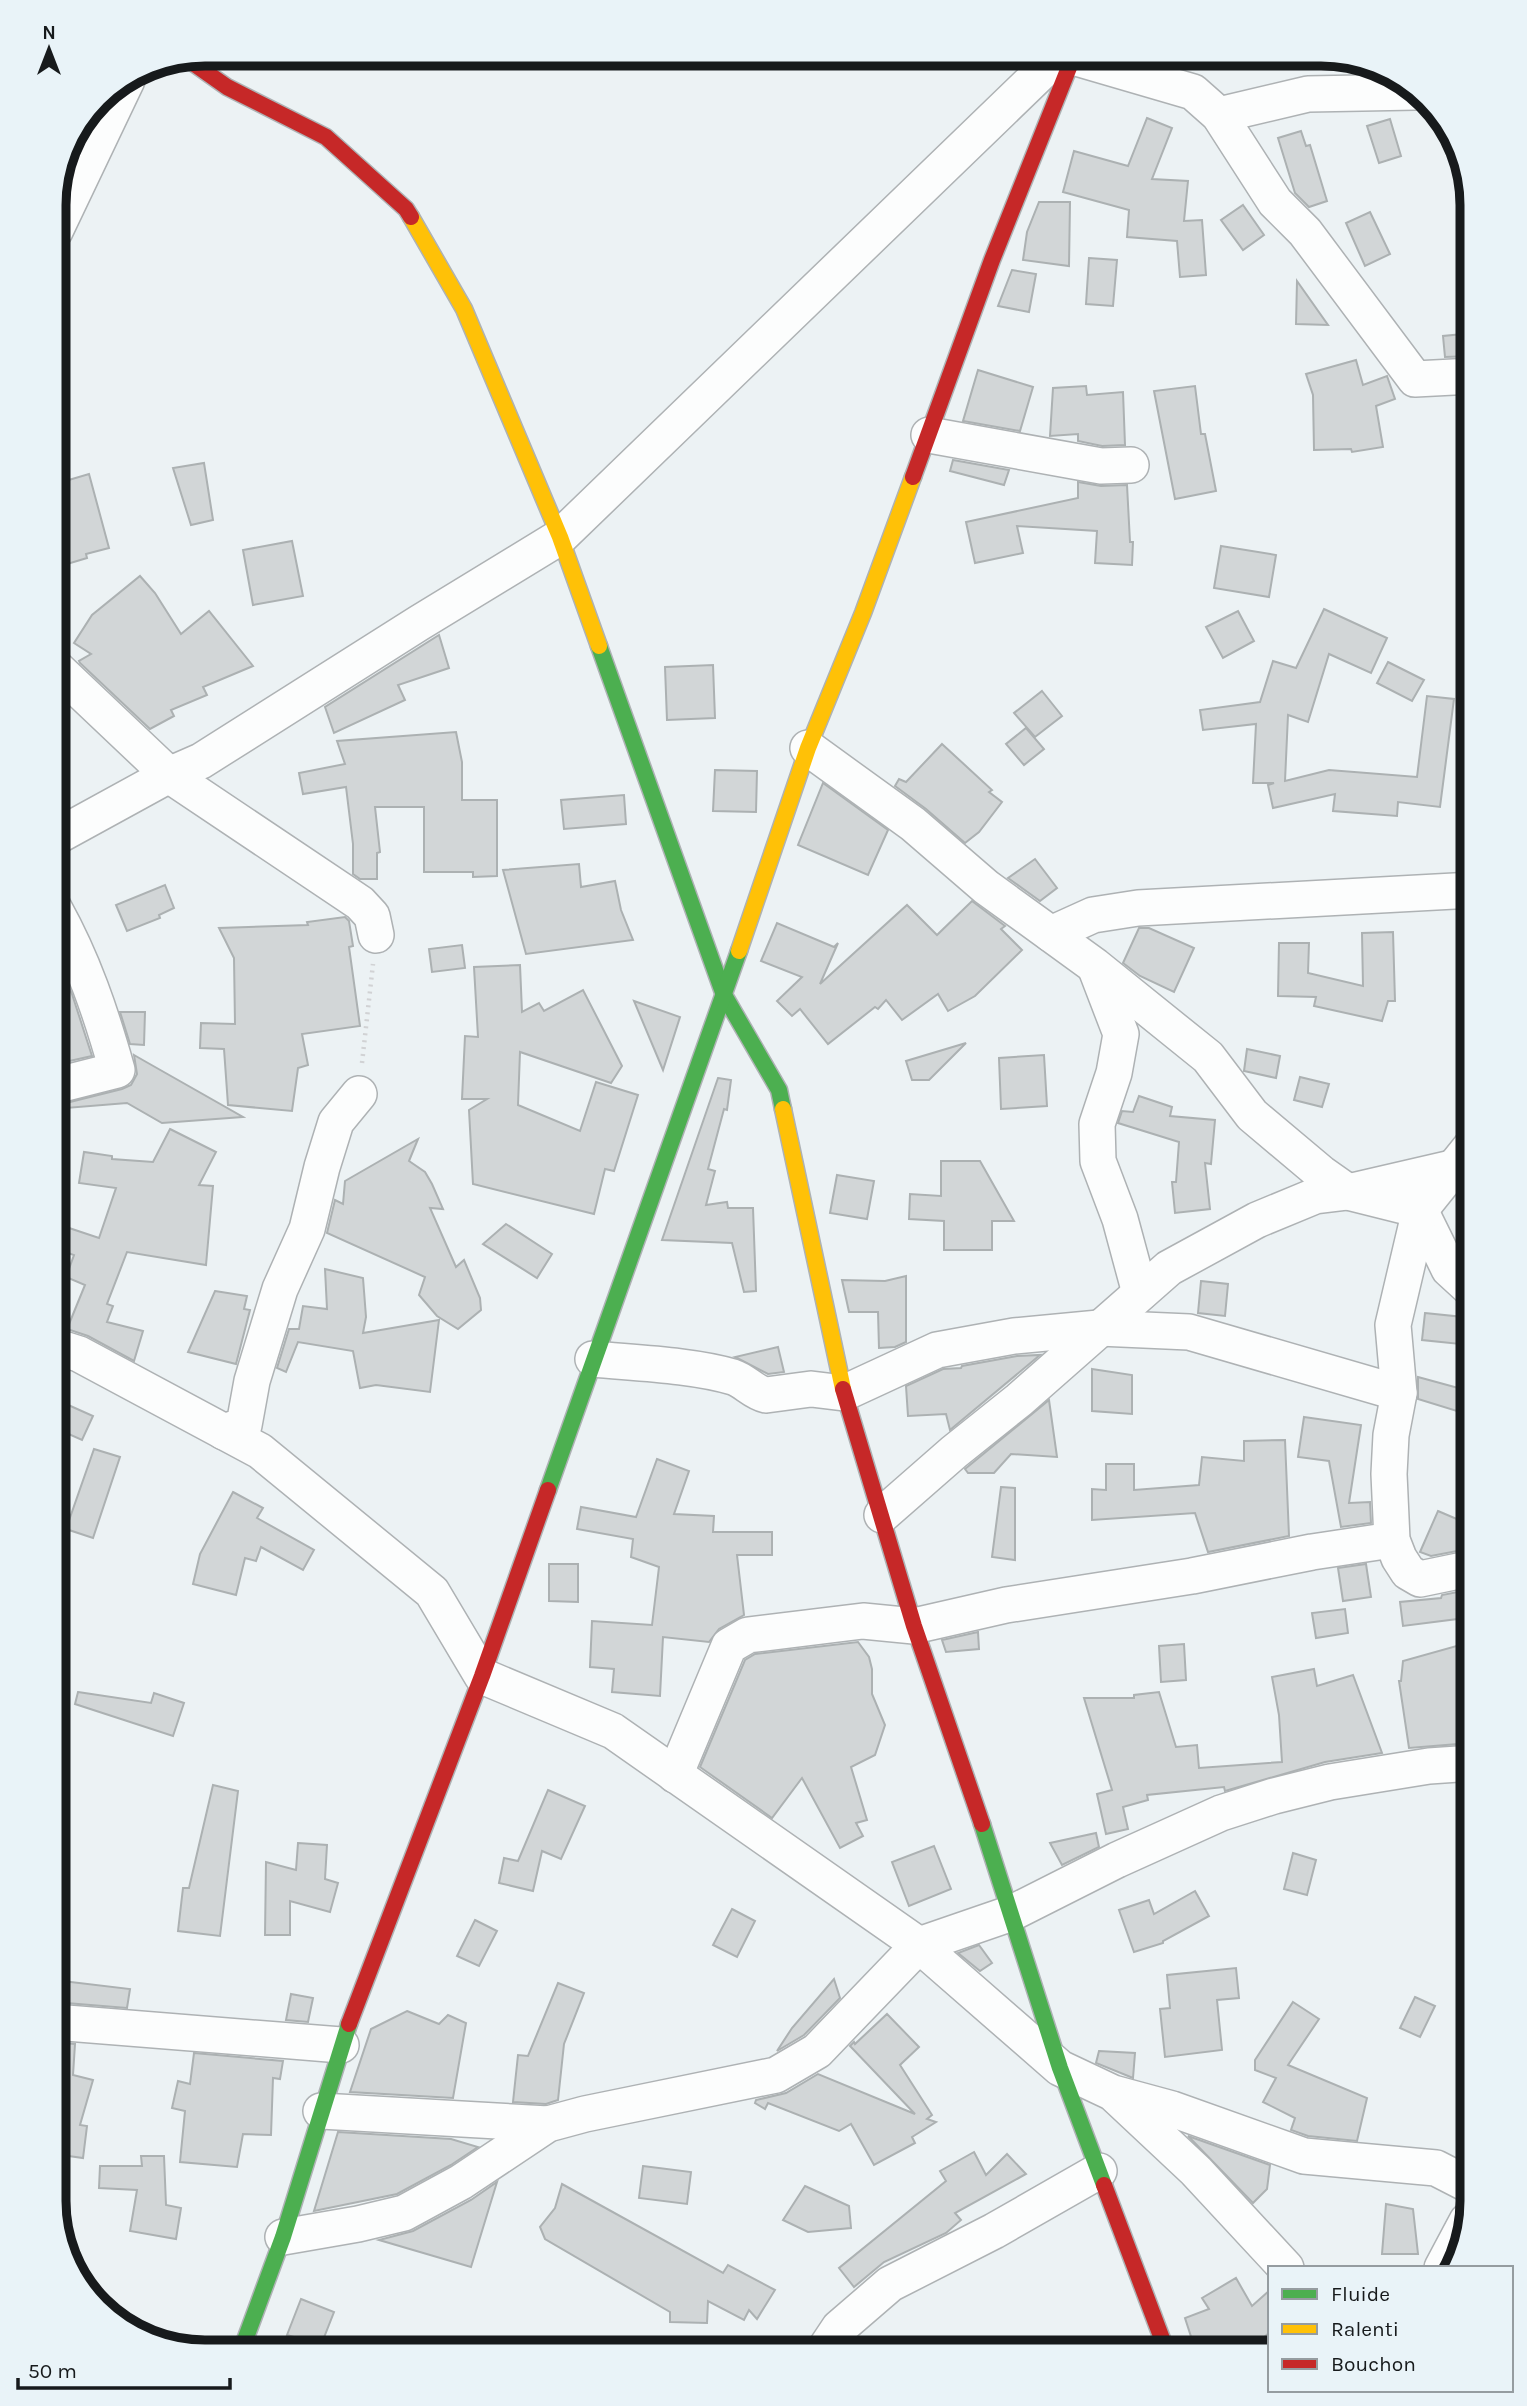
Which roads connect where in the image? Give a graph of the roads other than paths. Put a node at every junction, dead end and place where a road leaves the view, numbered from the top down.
1 (199, 67) edge
2 (1057, 67) edge
3 (1065, 67) edge
4 (1107, 67) edge
5 (1403, 93) edge
6 (119, 97) edge
7 (1219, 115) junction
8 (67, 205) edge
9 (1460, 377) edge
10 (929, 435) junction
11 (1131, 465) dead end
12 (560, 537) junction
13 (67, 678) edge
14 (808, 748) junction
15 (169, 775) junction
16 (67, 831) edge
17 (1460, 891) edge
18 (67, 930) edge
19 (1051, 934) junction
20 (376, 935) road end
21 (1095, 966) junction
22 (724, 995) junction
23 (67, 1083) edge
24 (359, 1094) road end
25 (1460, 1157) edge
26 (1460, 1161) edge
27 (1348, 1192) junction
28 (1420, 1210) junction
29 (1460, 1279) edge
30 (1140, 1293) junction
31 (1100, 1328) junction
32 (66, 1350) edge
33 (593, 1359) junction
34 (844, 1393) junction
35 (1399, 1393) junction
36 (224, 1432) junction
37 (882, 1515) junction
38 (1392, 1540) junction
39 (1460, 1570) edge
40 (914, 1626) junction
41 (482, 1676) junction
42 (1460, 1764) edge
43 (675, 1775) junction
44 (1012, 1913) junction
45 (919, 1945) junction
46 (66, 2023) edge
47 (341, 2045) junction
48 (1060, 2068) junction
49 (1113, 2093) junction
50 (321, 2111) junction
51 (548, 2124) junction
52 (1098, 2171) junction
53 (1460, 2180) edge
54 (283, 2237) junction
55 (1284, 2266) edge
56 (245, 2339) edge
57 (831, 2340) edge
58 (1162, 2340) edge

1 - 12 street
2 - 12 street
3 - 10 street
4 - 7 street
5 - 7 street
6 - 8 street
7 - 9 street
10 - 11 street
10 - 14 street
12 - 15 street
12 - 22 street
13 - 15 street
14 - 19 street
14 - 22 street
15 - 16 street
15 - 20 street
17 - 19 street
18 - 23 street
19 - 21 street
21 - 27 street
21 - 30 street
22 - 33 street
22 - 34 street
24 - 36 street
25 - 27 street
26 - 28 street
27 - 28 street
27 - 30 street
28 - 29 street
28 - 35 street
30 - 31 street
31 - 34 street
31 - 35 street
31 - 37 street
32 - 36 street
33 - 34 street
33 - 41 street
34 - 37 street
35 - 38 street
36 - 41 street
37 - 40 street
38 - 39 street
38 - 40 street
40 - 43 street
40 - 44 street
41 - 43 street
41 - 47 street
42 - 44 street
43 - 45 street
44 - 45 street
44 - 48 street
45 - 48 street
45 - 51 street
46 - 47 street
47 - 50 street
48 - 49 street
48 - 52 street
49 - 53 street
49 - 55 street
50 - 51 street
50 - 54 street
51 - 54 street
52 - 57 street
52 - 58 street
54 - 56 street

